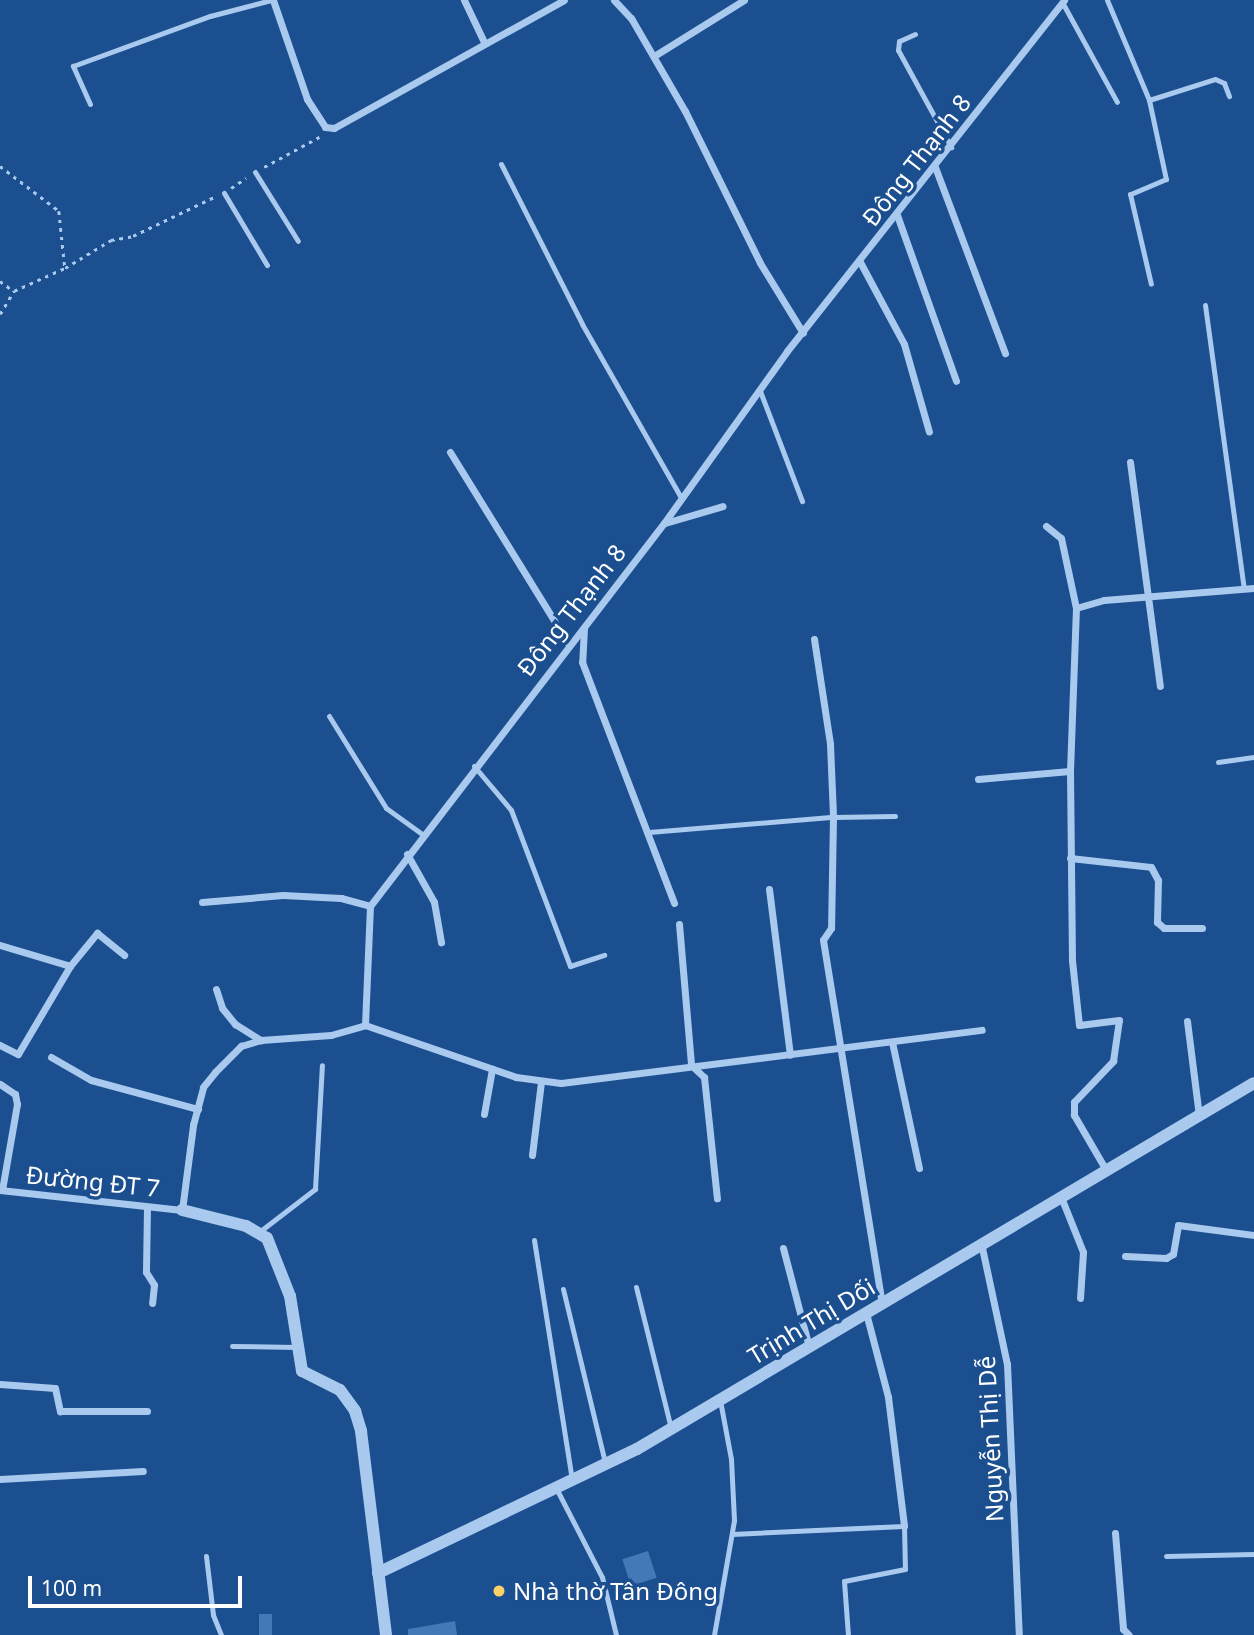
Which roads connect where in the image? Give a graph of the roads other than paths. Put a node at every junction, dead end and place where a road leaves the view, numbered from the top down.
1 (272, 0) edge
2 (464, 0) edge
3 (564, 0) edge
4 (614, 0) edge
5 (744, 0) edge
6 (1107, 0) edge
7 (1063, 1) edge
8 (915, 34) dead end
9 (484, 42) junction
10 (654, 57) junction
11 (1229, 96) dead end
12 (1149, 100) junction
13 (1117, 102) dead end
14 (90, 104) dead end
15 (951, 147) junction
16 (501, 164) dead end
17 (935, 167) junction
18 (255, 172) road end
19 (224, 192) road end
20 (897, 215) junction
21 (298, 241) dead end
22 (860, 262) junction
23 (267, 265) dead end
24 (1152, 284) dead end
25 (1205, 305) dead end
26 (803, 333) junction
27 (1005, 354) dead end
28 (956, 382) dead end
29 (760, 391) junction
30 (929, 432) dead end
31 (450, 452) dead end
32 (1130, 462) dead end
33 (680, 496) junction
34 (802, 500) dead end
35 (723, 506) dead end
36 (664, 523) junction
37 (1046, 526) dead end
38 (1254, 588) edge
39 (1244, 589) junction
40 (1150, 597) junction
41 (1076, 608) junction
42 (584, 628) junction
43 (814, 639) dead end
44 (569, 645) junction
45 (1160, 686) dead end
46 (329, 716) dead end
47 (1254, 757) edge
48 (1218, 762) dead end
49 (474, 765) junction
50 (1070, 771) junction
51 (978, 779) dead end
52 (895, 816) dead end
53 (833, 817) junction
54 (649, 832) junction
55 (422, 834) junction
56 (407, 854) junction
57 (1070, 858) junction
58 (769, 889) dead end
59 (202, 902) dead end
60 (674, 902) dead end
61 (370, 906) junction
62 (679, 924) dead end
63 (1202, 928) dead end
64 (441, 942) dead end
65 (0, 945) edge
66 (604, 954) dead end
67 (124, 955) dead end
68 (70, 967) junction
69 (216, 989) dead end
70 (1187, 1021) dead end
71 (365, 1025) junction
72 (982, 1030) dead end
73 (261, 1040) junction
74 (892, 1042) junction
75 (0, 1045) edge
76 (841, 1050) junction
77 (790, 1055) junction
78 (51, 1057) dead end
79 (322, 1065) dead end
80 (691, 1065) junction
81 (492, 1069) junction
82 (541, 1082) junction
83 (1254, 1083) edge
84 (0, 1084) edge
85 (198, 1110) junction
86 (484, 1114) dead end
87 (1199, 1116) junction
88 (532, 1155) dead end
89 (919, 1168) dead end
90 (1106, 1170) junction
91 (1, 1190) edge
92 (1060, 1197) junction
93 (717, 1198) dead end
94 (147, 1207) junction
95 (182, 1210) junction
96 (259, 1232) junction
97 (1254, 1235) edge
98 (534, 1240) dead end
99 (981, 1243) junction
100 (783, 1248) dead end
101 (1125, 1255) dead end
102 (636, 1287) dead end
103 (563, 1289) dead end
104 (1080, 1298) dead end
105 (152, 1303) dead end
106 (882, 1303) junction
107 (866, 1313) junction
108 (232, 1346) dead end
109 (300, 1347) junction
110 (808, 1347) junction
111 (0, 1384) edge
112 (720, 1400) junction
113 (147, 1411) dead end
114 (671, 1428) junction
115 (606, 1465) junction
116 (143, 1471) dead end
117 (0, 1479) edge
118 (573, 1482) junction
119 (557, 1490) junction
120 (904, 1526) junction
121 (1115, 1533) dead end
122 (732, 1534) junction
123 (1254, 1554) edge
124 (205, 1556) dead end
125 (1166, 1556) dead end
126 (378, 1573) junction
127 (221, 1635) edge
128 (386, 1635) edge
129 (616, 1635) edge
130 (714, 1635) edge
131 (848, 1635) edge
132 (1019, 1635) edge
133 (1129, 1635) edge

1 - 9 street
1 - 14 lane
2 - 9 street
3 - 9 street
4 - 10 street
5 - 10 street
6 - 12 lane
7 - 13 lane
7 - 15 street, Đông Thạnh 8
8 - 15 lane
10 - 26 street
11 - 12 lane
12 - 24 lane
15 - 17 street, Đông Thạnh 8
16 - 33 lane
17 - 20 street, Đông Thạnh 8
17 - 27 street
18 - 21 lane
19 - 23 lane
20 - 22 street, Đông Thạnh 8
20 - 28 street
22 - 26 street, Đông Thạnh 8
22 - 30 street
25 - 39 lane
26 - 29 street, Đông Thạnh 8
29 - 33 street, Đông Thạnh 8
29 - 34 lane
31 - 44 street
32 - 40 street
33 - 36 street, Đông Thạnh 8
35 - 36 street
36 - 42 street, Đông Thạnh 8
37 - 41 street
38 - 39 street
39 - 40 street
40 - 41 street
40 - 45 street
41 - 50 street
42 - 44 street, Đông Thạnh 8
42 - 54 street
43 - 53 street
44 - 49 street, Đông Thạnh 8
46 - 55 lane
47 - 48 lane
49 - 55 street, Đông Thạnh 8
49 - 66 lane
50 - 51 street
50 - 57 street
52 - 53 lane
53 - 54 lane
53 - 76 street
54 - 60 street
55 - 56 street, Đông Thạnh 8
56 - 61 street, Đông Thạnh 8
56 - 64 street
57 - 63 street
57 - 90 street
58 - 77 street
59 - 61 street
61 - 71 street
62 - 80 street
65 - 68 street
67 - 68 street
68 - 75 street
69 - 73 street
70 - 87 street
71 - 73 street
71 - 81 street
72 - 74 street
73 - 85 street
74 - 76 street
74 - 89 street
76 - 77 street
76 - 106 street
77 - 80 street
78 - 85 street
79 - 96 lane
80 - 82 street
80 - 93 street
81 - 82 street
81 - 86 street
82 - 88 street
83 - 87 street, Trịnh Thị Dối
84 - 91 street
85 - 95 street
87 - 90 street, Trịnh Thị Dối
90 - 92 street, Trịnh Thị Dối
91 - 94 street, Đường ĐT 7
92 - 99 street, Trịnh Thị Dối
92 - 104 street
94 - 95 street, Đường ĐT 7
94 - 105 street
95 - 96 street
96 - 109 street
97 - 101 street
98 - 118 lane
99 - 106 street, Trịnh Thị Dối
99 - 132 street, Nguyễn Thị Dễ
100 - 110 street
102 - 114 lane
103 - 115 lane
106 - 107 street, Trịnh Thị Dối
107 - 110 street, Trịnh Thị Dối
107 - 120 street
108 - 109 lane
109 - 126 street
110 - 112 street, Trịnh Thị Dối
111 - 113 street
112 - 114 street, Trịnh Thị Dối
112 - 122 lane
114 - 115 street, Trịnh Thị Dối
115 - 118 street, Trịnh Thị Dối
116 - 117 street
118 - 119 street, Trịnh Thị Dối
119 - 126 street, Trịnh Thị Dối
119 - 129 lane
120 - 122 lane
120 - 131 lane
121 - 133 street
122 - 130 lane
123 - 125 lane
124 - 127 lane
126 - 128 street

